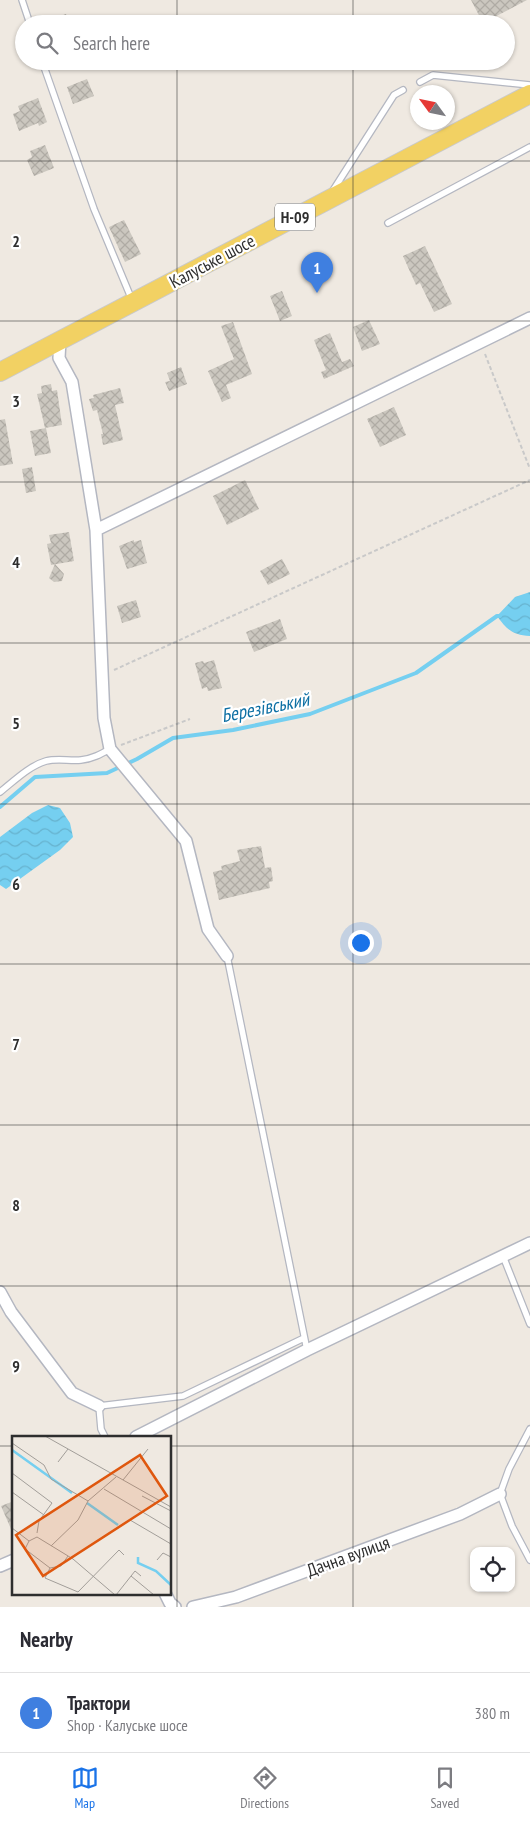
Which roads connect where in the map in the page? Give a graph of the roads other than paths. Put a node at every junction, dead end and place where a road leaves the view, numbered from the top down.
1 (22, 0) edge
2 (27, 15) edge
3 (45, 70) edge
4 (420, 82) dead end
5 (530, 85) edge
6 (403, 90) dead end
7 (530, 94) edge
8 (530, 147) edge
9 (326, 201) junction
10 (388, 223) dead end
11 (133, 302) junction
12 (530, 318) edge
13 (60, 340) junction
14 (0, 372) edge
15 (96, 530) junction
16 (110, 749) junction
17 (0, 792) edge
18 (227, 956) joint
19 (530, 1243) edge
20 (503, 1256) junction
21 (0, 1292) edge
22 (530, 1324) edge
23 (304, 1338) junction
24 (307, 1350) junction
25 (99, 1406) junction
26 (530, 1429) edge
27 (104, 1436) edge
28 (138, 1436) edge
29 (500, 1494) junction
30 (530, 1560) edge
31 (12, 1561) edge
32 (0, 1566) edge
33 (193, 1607) edge

1 - 2 lane
3 - 11 lane
4 - 5 lane
6 - 9 lane
7 - 9 main road, Калуське шосе / Н-09
8 - 10 lane
9 - 11 main road, Калуське шосе / Н-09
11 - 13 main road, Калуське шосе / Н-09
12 - 15 street
13 - 14 main road, Калуське шосе / Н-09
13 - 15 street
15 - 16 street
16 - 17 lane
16 - 18 street
18 - 23 lane
19 - 20 street
20 - 22 lane
20 - 24 street
21 - 25 street
23 - 24 lane
23 - 25 lane
24 - 28 street
25 - 27 lane
26 - 29 lane
29 - 30 lane
29 - 33 street, Дачна вулиця
31 - 32 street

